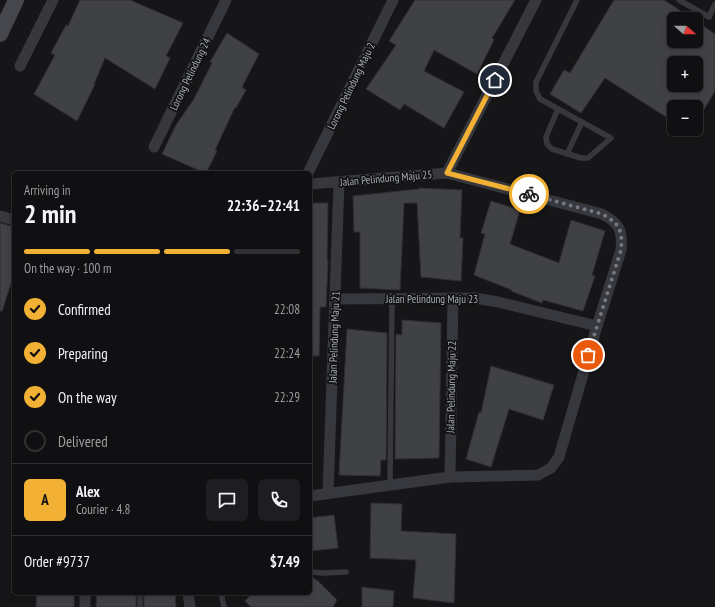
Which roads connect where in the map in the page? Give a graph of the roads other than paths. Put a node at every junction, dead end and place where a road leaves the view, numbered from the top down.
1 (16, 0) edge
2 (54, 0) edge
3 (226, 0) edge
4 (393, 0) edge
5 (536, 0) edge
6 (577, 0) edge
7 (679, 0) edge
8 (715, 4) edge
9 (0, 34) edge
10 (20, 66) dead end
11 (558, 109) junction
12 (582, 122) junction
13 (154, 147) dead end
14 (567, 154) junction
15 (309, 171) edge
16 (447, 173) junction
17 (339, 182) junction
18 (312, 184) edge
19 (0, 216) edge
20 (12, 219) edge
21 (453, 298) junction
22 (335, 299) junction
23 (392, 299) junction
24 (597, 326) junction
25 (450, 477) junction
26 (390, 484) junction
27 (328, 493) junction
28 (312, 496) edge
29 (312, 572) edge
30 (346, 572) dead end
31 (85, 595) edge
32 (140, 595) edge
33 (188, 595) edge
34 (221, 595) edge
35 (85, 607) edge
36 (140, 607) edge
37 (190, 607) edge
38 (224, 607) edge

1 - 9 street
2 - 10 street
3 - 13 street, Lorong Pelindung 24
4 - 15 street, Lorong Pelindung Maju 2
5 - 16 street
6 - 11 lane
7 - 8 lane
11 - 12 lane
11 - 14 lane
12 - 14 lane
12 - 14 lane
16 - 17 street, Jalan Pelindung Maju 25
16 - 24 street, Jalan Pelindung Maju 25
17 - 18 street, Jalan Pelindung Maju 25
17 - 22 street, Jalan Pelindung Maju 21
19 - 20 street
21 - 23 street, Jalan Pelindung Maju 23
21 - 24 street, Jalan Pelindung Maju 23
21 - 25 street, Jalan Pelindung Maju 22
22 - 23 street, Jalan Pelindung Maju 23
22 - 27 street, Jalan Pelindung Maju 21
23 - 26 lane
24 - 25 street, Jalan Pelindung Maju 25
25 - 26 street
26 - 27 street
27 - 28 street
29 - 30 lane
31 - 35 street
32 - 36 lane
33 - 37 street
34 - 38 lane

